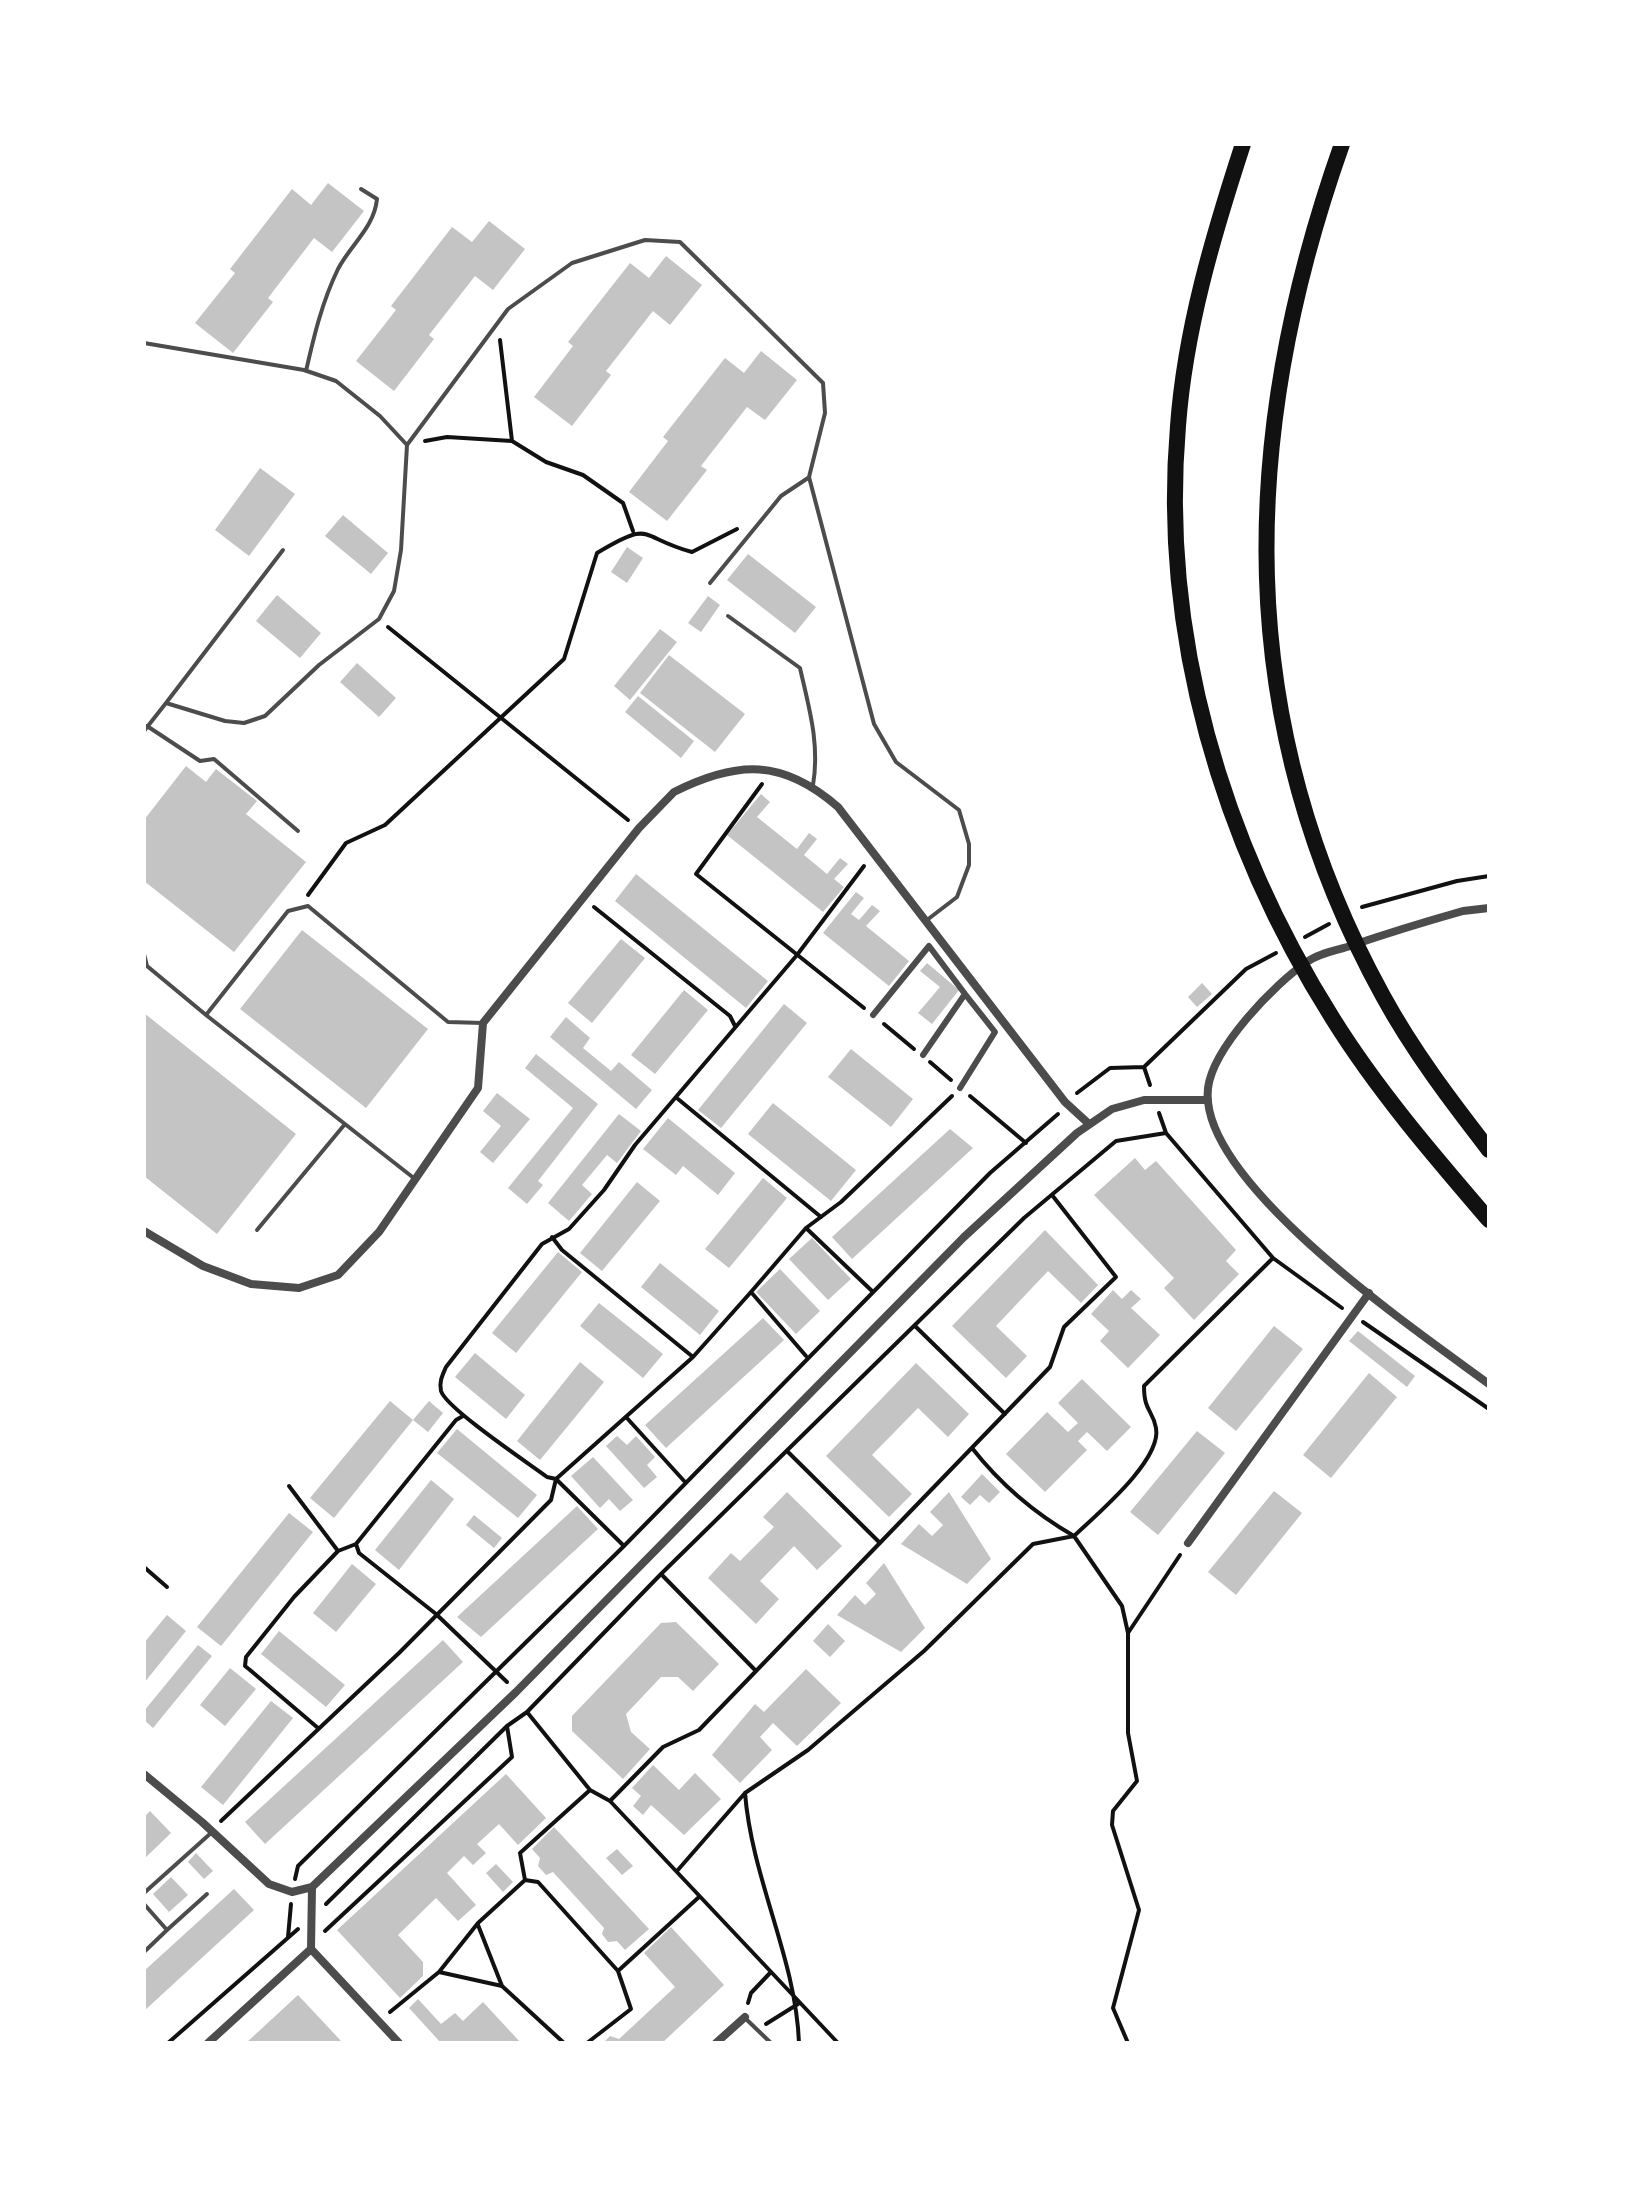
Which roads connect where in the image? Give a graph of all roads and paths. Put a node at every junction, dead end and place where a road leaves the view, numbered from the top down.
1 (1243, 144) edge
2 (1342, 144) edge
3 (361, 189) dead end
4 (499, 321) junction
5 (144, 343) edge
6 (306, 371) junction
7 (512, 441) junction
8 (407, 445) junction
9 (809, 477) junction
10 (755, 527) junction
11 (633, 531) junction
12 (283, 550) dead end
13 (710, 583) dead end
14 (728, 616) dead end
15 (379, 619) junction
16 (166, 703) junction
17 (499, 718) junction
18 (146, 728) edge
19 (763, 783) dead end
20 (813, 785) junction
21 (639, 828) junction
22 (298, 831) dead end
23 (875, 876) dead end
24 (583, 897) junction
25 (299, 906) junction
26 (1489, 908) edge
27 (925, 922) junction
28 (144, 954) edge
29 (797, 955) junction
30 (965, 994) junction
31 (206, 1015) junction
32 (873, 1015) junction
33 (483, 1023) junction
34 (735, 1026) junction
35 (923, 1055) junction
36 (1144, 1067) dead end
37 (960, 1088) junction
38 (677, 1098) junction
39 (1155, 1100) junction
40 (1208, 1100) junction
41 (1065, 1102) junction
42 (345, 1124) junction
43 (1089, 1124) junction
44 (1166, 1133) junction
45 (1026, 1143) junction
46 (1489, 1150) edge
47 (415, 1179) junction
48 (1052, 1195) junction
49 (821, 1217) junction
50 (1489, 1220) edge
51 (806, 1228) junction
52 (257, 1230) dead end
53 (144, 1231) edge
54 (552, 1237) junction
55 (1273, 1258) junction
56 (872, 1291) junction
57 (751, 1292) junction
58 (1369, 1293) junction
59 (1353, 1315) junction
60 (914, 1325) junction
61 (693, 1357) junction
62 (807, 1357) junction
63 (1489, 1384) edge
64 (1489, 1409) edge
65 (1005, 1414) junction
66 (463, 1416) junction
67 (626, 1417) junction
68 (972, 1448) junction
69 (787, 1451) junction
70 (556, 1479) junction
71 (685, 1482) junction
72 (289, 1486) dead end
73 (1074, 1536) junction
74 (880, 1543) junction
75 (1188, 1543) joint
76 (356, 1544) junction
77 (624, 1546) junction
78 (338, 1551) junction
79 (144, 1567) edge
80 (661, 1574) junction
81 (167, 1587) dead end
82 (436, 1614) junction
83 (1128, 1633) junction
84 (756, 1671) junction
85 (497, 1672) junction
86 (516, 1692) junction
87 (527, 1712) junction
88 (507, 1726) junction
89 (318, 1728) junction
90 (144, 1774) edge
91 (590, 1790) junction
92 (745, 1793) junction
93 (610, 1801) junction
94 (213, 1832) junction
95 (677, 1871) junction
96 (525, 1880) junction
97 (312, 1887) junction
98 (292, 1892) junction
99 (144, 1893) edge
100 (207, 1894) dead end
101 (699, 1897) junction
102 (144, 1904) edge
103 (310, 1918) junction
104 (478, 1923) junction
105 (167, 1930) junction
106 (288, 1937) junction
107 (311, 1949) junction
108 (144, 1952) edge
109 (618, 1971) junction
110 (439, 1972) junction
111 (770, 1973) junction
112 (502, 1986) junction
113 (798, 2004) junction
114 (745, 2017) junction
115 (379, 2021) junction
116 (168, 2043) edge
117 (208, 2043) edge
118 (399, 2043) edge
119 (564, 2043) edge
120 (587, 2043) edge
121 (716, 2043) edge
122 (771, 2043) edge
123 (799, 2043) edge
124 (838, 2043) edge
125 (1128, 2043) edge

1 - 50 highway
2 - 46 highway
3 - 6 lane
4 - 7 path
4 - 8 lane
4 - 9 lane
5 - 6 lane
6 - 8 lane
7 - 8 path
7 - 11 path
8 - 15 lane
9 - 10 lane
9 - 27 lane
10 - 11 path
10 - 13 lane
11 - 17 path
12 - 16 lane
14 - 20 lane
15 - 16 lane
15 - 17 path
16 - 18 lane
17 - 21 path
17 - 25 path
18 - 22 lane
19 - 29 path
20 - 21 street
20 - 27 street
21 - 24 street
23 - 29 path
24 - 33 street
24 - 34 path
25 - 31 lane
25 - 33 lane
26 - 40 street
27 - 41 street
28 - 31 lane
29 - 32 path
29 - 34 path
30 - 32 street
30 - 35 street
30 - 37 street
31 - 42 lane
32 - 35 path
33 - 47 street
34 - 38 path
35 - 37 path
36 - 39 path
37 - 45 path
37 - 49 path
38 - 49 path
38 - 54 path
39 - 40 street
39 - 43 street
39 - 44 path
40 - 58 street
41 - 43 street
41 - 45 path
42 - 47 lane
42 - 52 lane
43 - 86 street
44 - 48 path
44 - 55 path
45 - 56 path
47 - 53 street
48 - 60 path
48 - 65 path
49 - 51 path
51 - 56 path
51 - 57 path
54 - 61 path
54 - 66 path
55 - 59 path
55 - 73 path
56 - 62 path
57 - 61 path
57 - 62 path
58 - 59 street
58 - 63 street
59 - 64 path
59 - 75 street
60 - 65 path
60 - 69 path
61 - 67 path
62 - 71 path
65 - 68 path
66 - 70 path
66 - 76 path
67 - 70 path
67 - 71 path
68 - 73 path
68 - 74 path
69 - 74 path
69 - 80 path
70 - 77 path
70 - 82 path
71 - 77 path
72 - 78 path
73 - 83 path
73 - 92 path
74 - 84 path
75 - 83 path
76 - 78 path
76 - 82 path
77 - 85 path
78 - 89 path
79 - 81 path
80 - 84 path
80 - 87 path
82 - 85 path
82 - 89 path
83 - 125 path
84 - 93 path
85 - 86 path
85 - 98 path
86 - 87 path
86 - 97 street
87 - 88 path
87 - 91 path
88 - 103 path
88 - 107 path
89 - 94 path
90 - 94 street
91 - 93 path
91 - 96 path
92 - 95 path
92 - 113 path
93 - 95 path
94 - 98 street
94 - 99 lane
95 - 101 path
96 - 104 path
96 - 109 path
97 - 98 street
97 - 103 street
98 - 106 path
100 - 105 lane
101 - 109 path
101 - 111 path
102 - 105 lane
103 - 106 path
103 - 107 street
104 - 110 path
104 - 112 path
105 - 108 lane
106 - 116 path
107 - 115 street
107 - 117 street
109 - 120 path
110 - 112 path
110 - 115 path
111 - 113 path
111 - 114 path
112 - 119 path
113 - 114 path
113 - 123 path
113 - 124 path
114 - 121 street
114 - 122 lane
115 - 118 street

